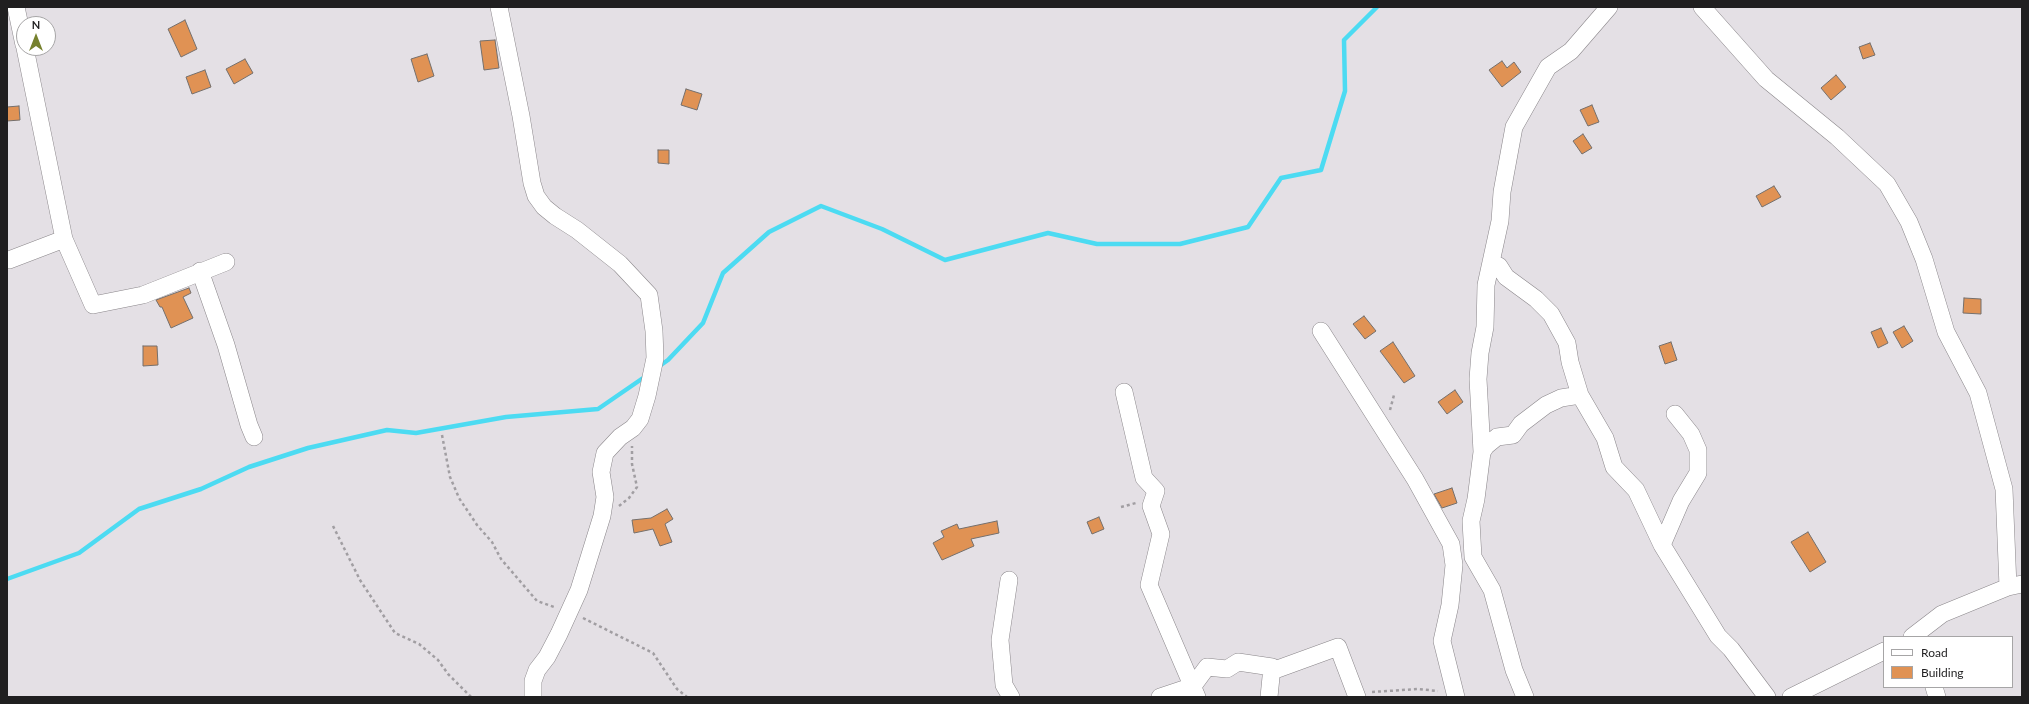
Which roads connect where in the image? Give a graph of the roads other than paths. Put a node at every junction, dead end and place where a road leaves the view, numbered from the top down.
1 (499, 7) edge
2 (1609, 7) edge
3 (1702, 7) edge
4 (27, 56) edge
5 (64, 239) junction
6 (9, 260) dead end
7 (226, 262) dead end
8 (1491, 262) junction
9 (200, 271) junction
10 (1321, 331) dead end
11 (1124, 392) dead end
12 (1580, 395) junction
13 (1675, 414) dead end
14 (254, 437) dead end
15 (1482, 452) junction
16 (1662, 545) junction
17 (1009, 580) dead end
18 (2015, 585) edge
19 (1920, 634) edge
20 (1883, 651) edge
21 (1272, 671) junction
22 (1195, 692) edge
23 (1455, 695) edge
24 (1356, 696) edge
25 (533, 697) edge
26 (1011, 697) edge
27 (1160, 697) edge
28 (1269, 697) edge
29 (1525, 697) edge
30 (1767, 697) edge
31 (1791, 697) edge

1 - 25 street
2 - 8 street
3 - 18 street
4 - 5 street
5 - 6 street
5 - 9 street
7 - 9 street
8 - 12 street
8 - 15 street
9 - 14 street
10 - 23 street
11 - 22 street
12 - 15 street
12 - 16 street
13 - 16 street
15 - 29 street
16 - 30 street
17 - 26 street
18 - 19 street
20 - 31 street
21 - 22 street
21 - 24 street
21 - 28 street
22 - 27 street

